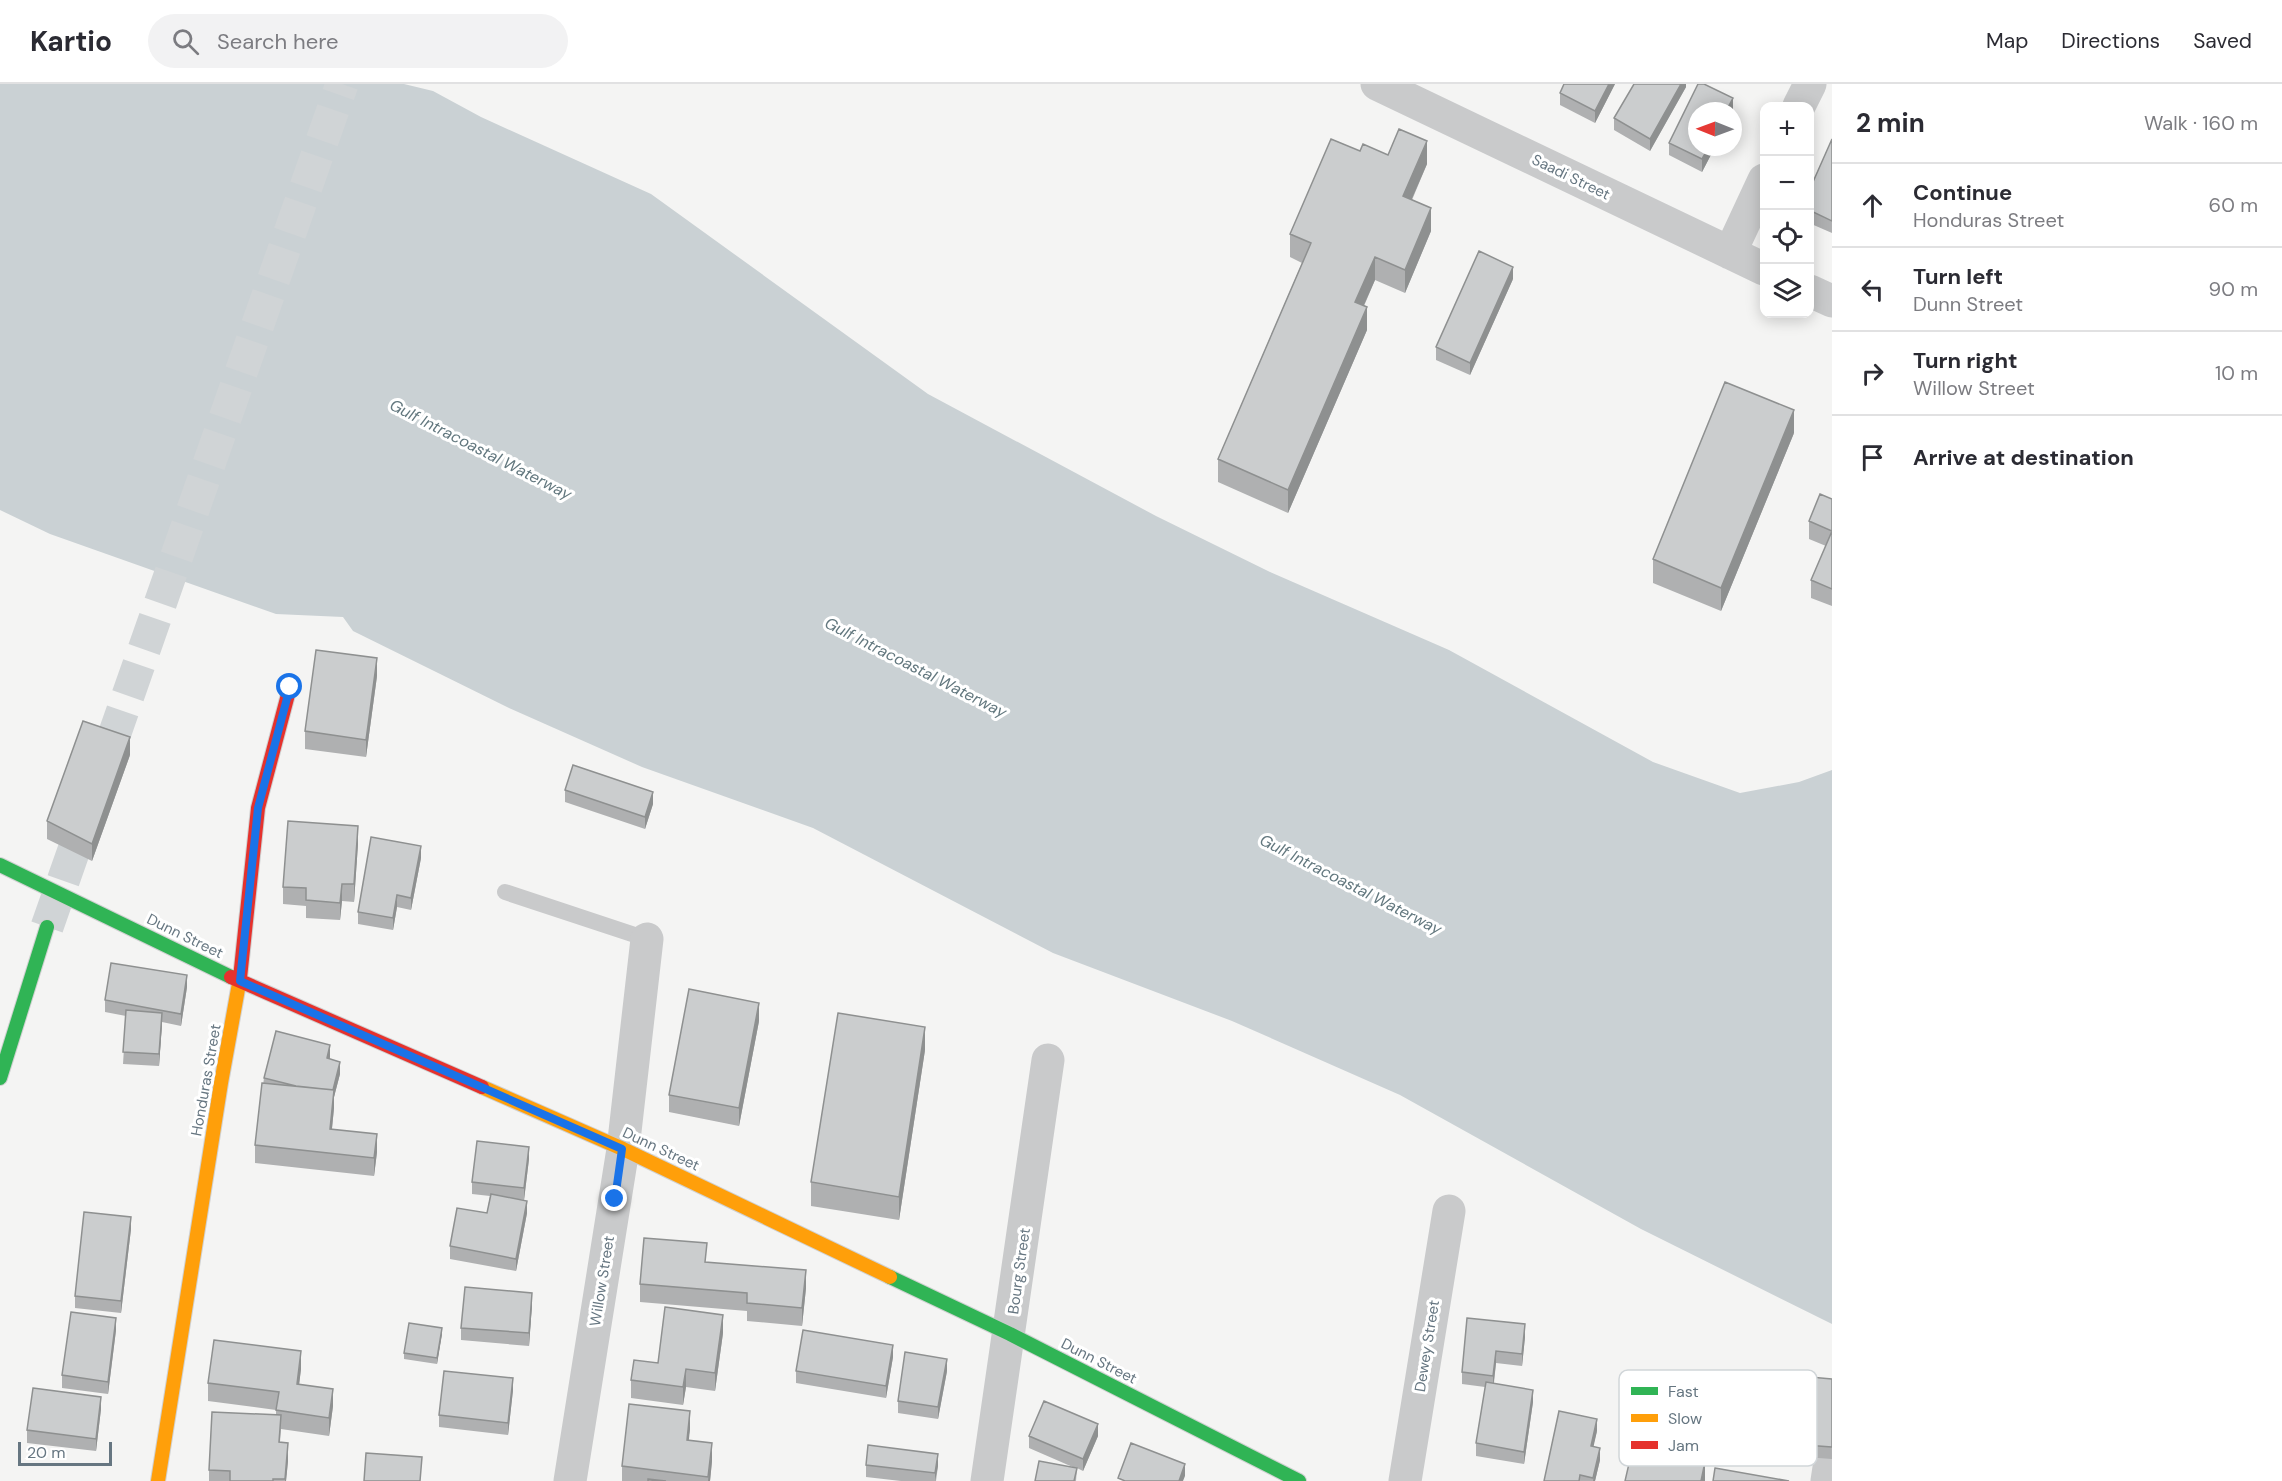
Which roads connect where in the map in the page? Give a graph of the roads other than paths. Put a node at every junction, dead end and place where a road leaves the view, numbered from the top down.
1 (1377, 84) edge
2 (1810, 84) edge
3 (1801, 102) edge
4 (1760, 189) edge
5 (1730, 253) junction
6 (1760, 267) edge
7 (1814, 293) edge
8 (1832, 302) edge
9 (290, 687) dead end
10 (0, 865) edge
11 (505, 892) dead end
12 (47, 927) tunnel mouth
13 (647, 939) joint
14 (240, 981) junction
15 (1048, 1060) dead end
16 (0, 1078) edge
17 (622, 1149) junction
18 (1449, 1211) dead end
19 (1010, 1334) junction
20 (158, 1481) edge
21 (570, 1481) edge
22 (987, 1481) edge
23 (1299, 1481) edge
24 (1405, 1481) edge

1 - 5 street, Saadi Street
2 - 3 street
4 - 5 street
5 - 6 street, Saadi Street
7 - 8 street
9 - 14 street, Honduras Street
10 - 14 street, Dunn Street
11 - 13 lane
12 - 16 street
13 - 17 street, Willow Street
14 - 17 street, Dunn Street
14 - 20 street, Honduras Street
15 - 19 street, Bourg Street
17 - 19 street, Dunn Street
17 - 21 street, Willow Street
18 - 24 street, Dewey Street
19 - 22 street, Bourg Street
19 - 23 street, Dunn Street

